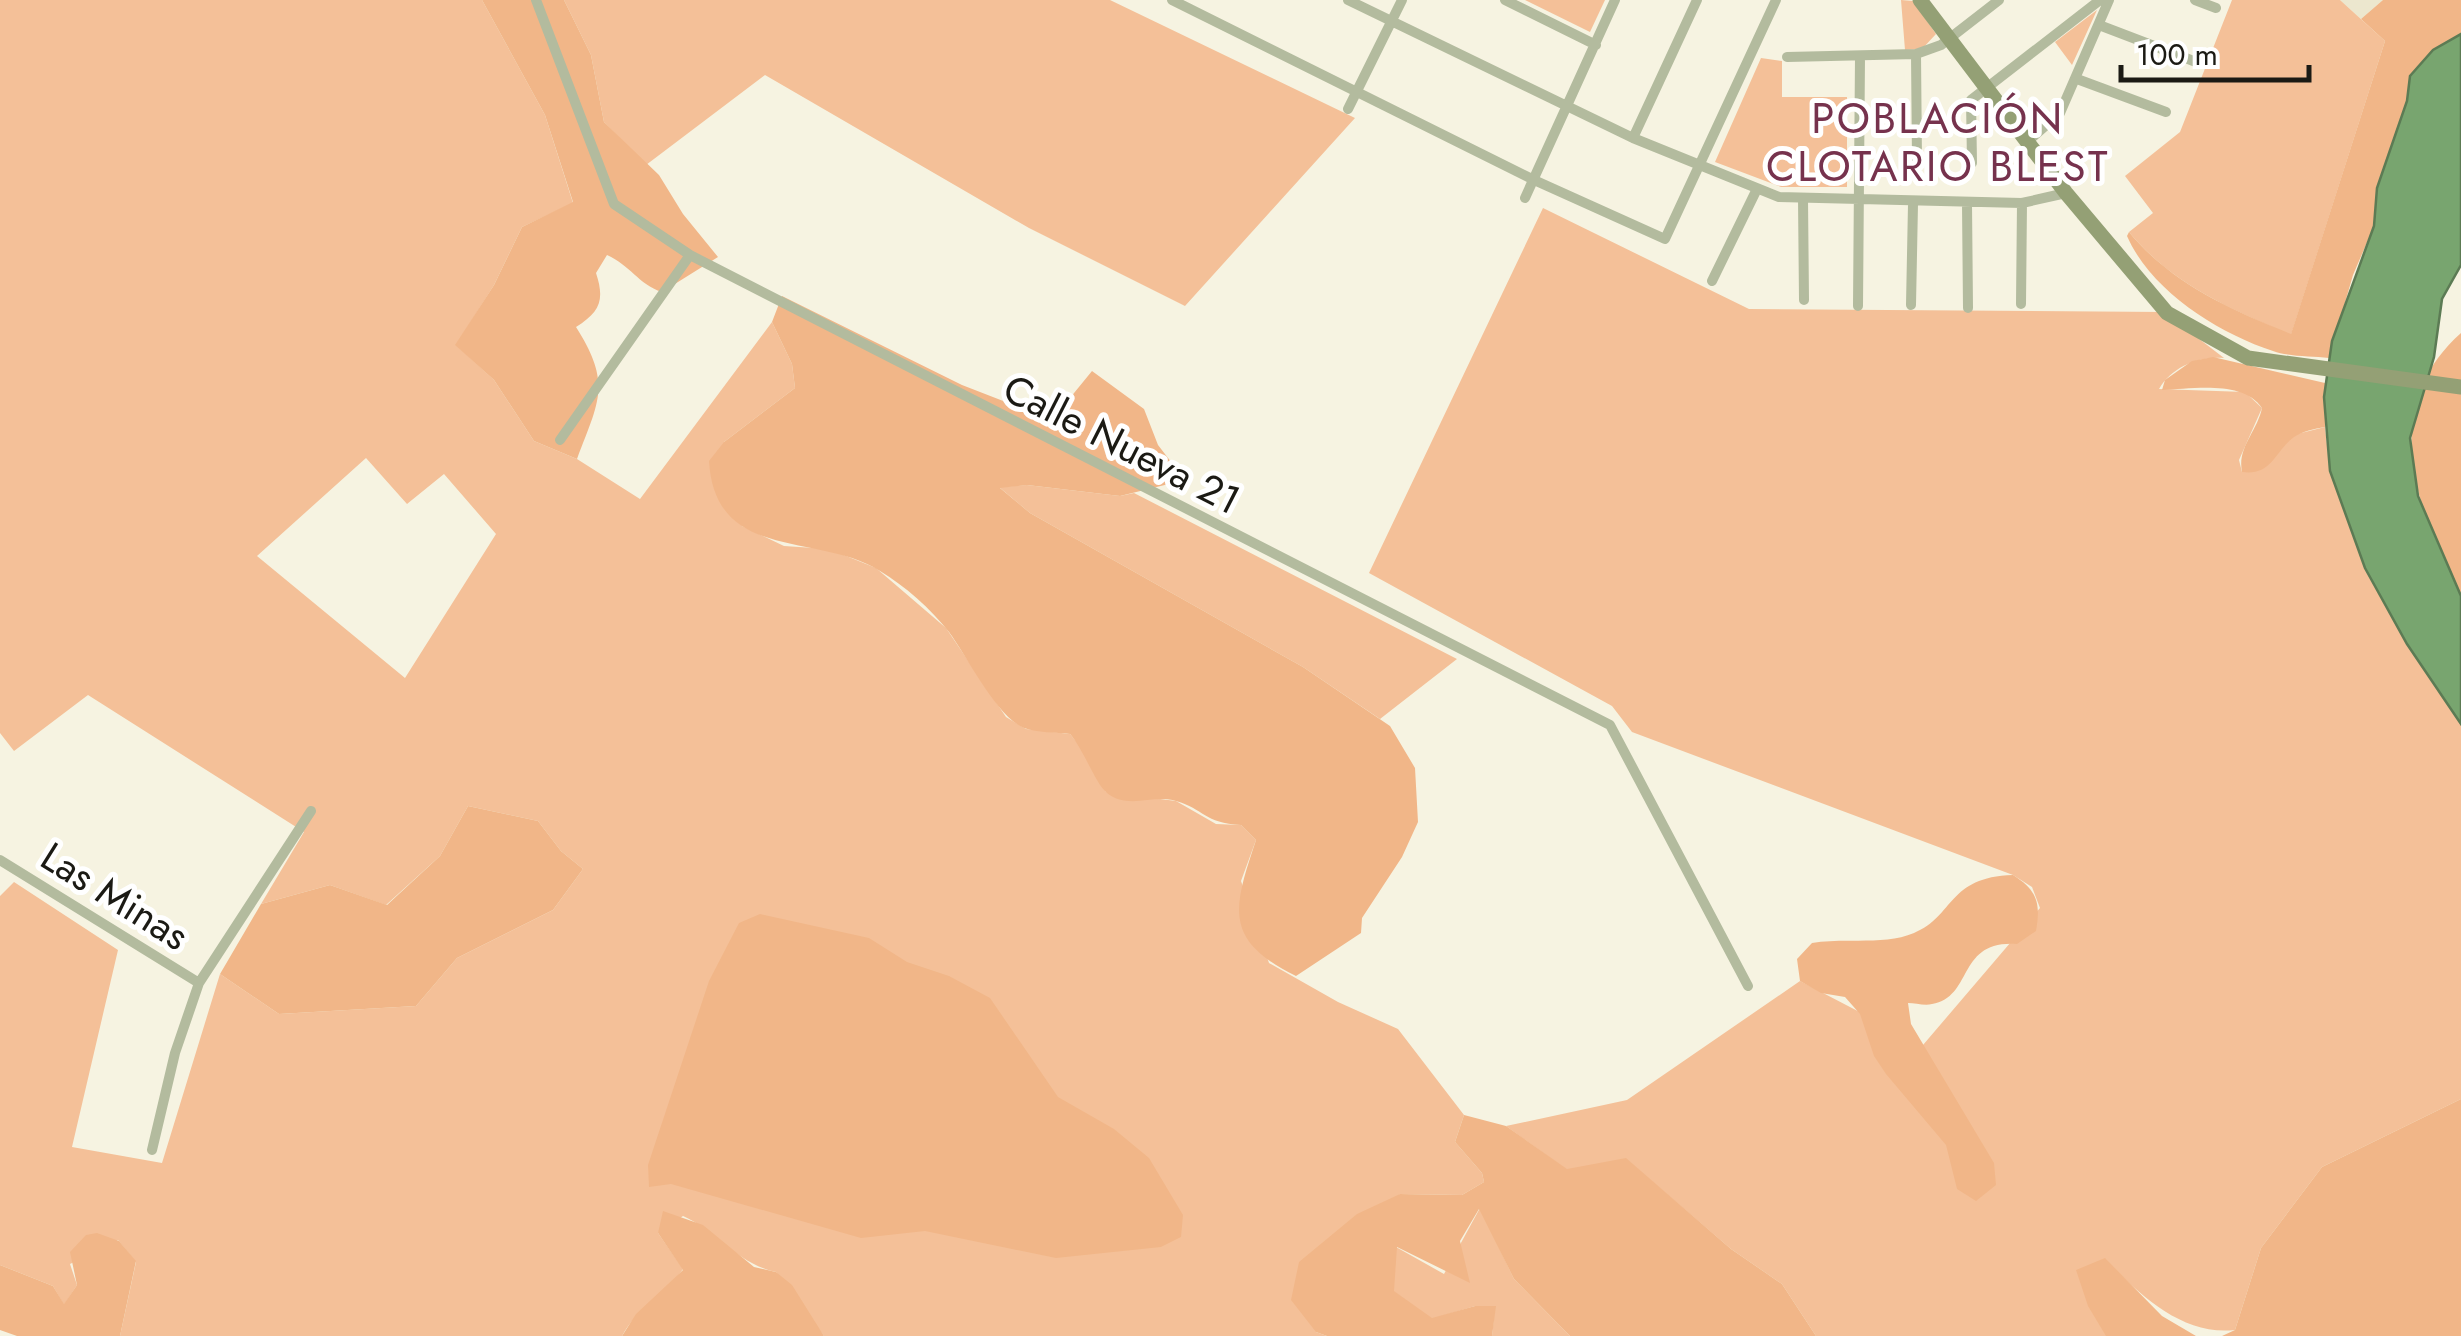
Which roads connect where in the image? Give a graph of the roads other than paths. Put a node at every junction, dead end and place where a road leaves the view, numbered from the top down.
1 (536, 0) edge
2 (1172, 0) edge
3 (1348, 0) edge
4 (1402, 0) edge
5 (1506, 0) edge
6 (1615, 0) edge
7 (1697, 0) edge
8 (1776, 0) edge
9 (1920, 0) edge
10 (1999, 0) edge
11 (2100, 0) edge
12 (2110, 0) edge
13 (2195, 0) edge
14 (1188, 3) edge
15 (2216, 8) dead end
16 (1392, 22) junction
17 (2099, 25) junction
18 (1949, 38) junction
19 (1596, 45) junction
20 (1916, 54) junction
21 (1787, 57) dead end
22 (1860, 57) junction
23 (2196, 62) dead end
24 (2077, 78) junction
25 (1985, 86) junction
26 (1358, 89) junction
27 (1566, 106) junction
28 (1348, 109) dead end
29 (2166, 112) dead end
30 (1633, 138) junction
31 (2028, 142) junction
32 (1917, 161) dead end
33 (1972, 163) dead end
34 (1700, 166) junction
35 (1534, 180) junction
36 (1756, 190) junction
37 (2066, 193) junction
38 (1525, 198) dead end
39 (1803, 199) junction
40 (1858, 201) junction
41 (2022, 203) junction
42 (1913, 204) junction
43 (1967, 204) junction
44 (690, 256) junction
45 (1712, 281) dead end
46 (1804, 300) dead end
47 (2022, 304) dead end
48 (1910, 305) dead end
49 (1858, 306) dead end
50 (1968, 308) dead end
51 (2461, 388) edge
52 (560, 440) dead end
53 (311, 811) dead end
54 (0, 860) edge
55 (199, 983) junction
56 (1748, 986) dead end
57 (152, 1150) dead end

1 - 44 street, Calle Nueva 21
2 - 14 street
3 - 16 street
4 - 16 street
5 - 19 street
6 - 19 street
7 - 30 street
8 - 34 street
9 - 18 street
10 - 18 street
11 - 25 street
12 - 17 street
13 - 15 street
14 - 26 street
16 - 26 street
16 - 27 street
17 - 23 street
17 - 24 street
18 - 20 street
18 - 25 street
19 - 27 street
20 - 22 street
20 - 32 street
21 - 22 street
22 - 40 street
24 - 29 street
24 - 31 street
25 - 31 street
25 - 33 street
26 - 28 street
26 - 35 street
27 - 30 street
27 - 35 street
30 - 34 street
31 - 37 street
34 - 35 street
34 - 36 street
35 - 38 street
36 - 39 street
36 - 45 street
37 - 41 street
37 - 51 street
39 - 40 street
39 - 46 street
40 - 42 street
40 - 49 street
41 - 43 street
41 - 47 street
42 - 43 street
42 - 48 street
43 - 50 street
44 - 52 street
44 - 56 street, Calle Nueva 21
53 - 55 street
54 - 55 street, Las Minas
55 - 57 street

